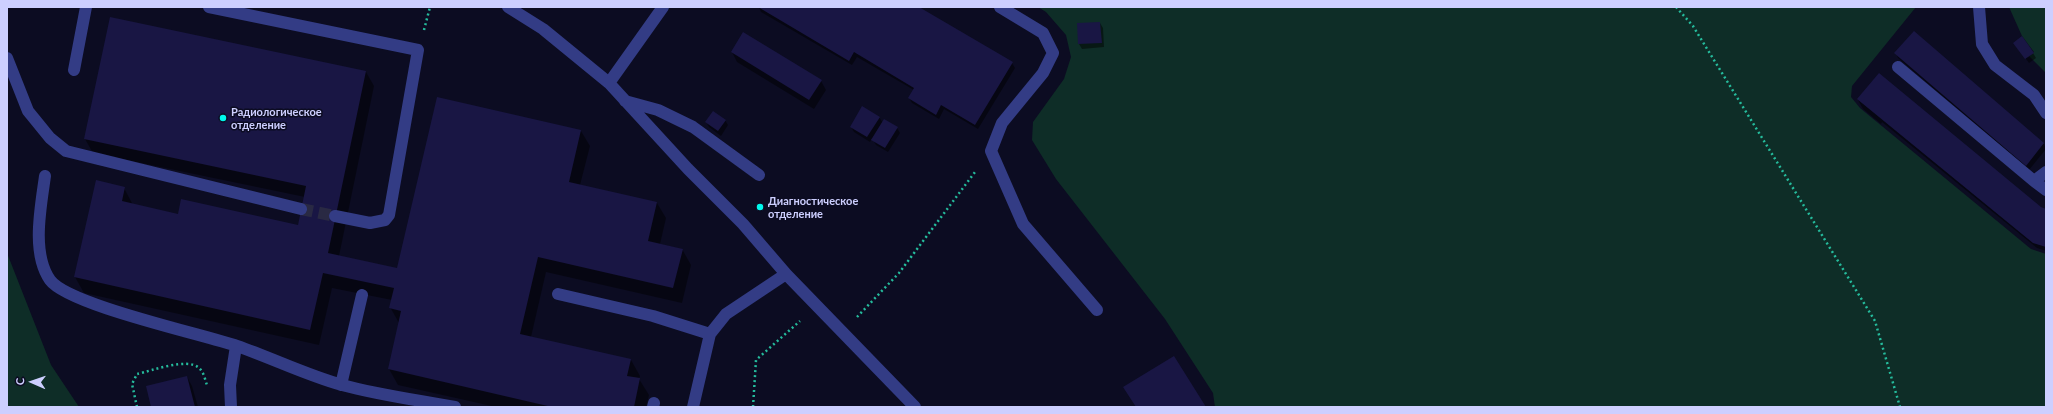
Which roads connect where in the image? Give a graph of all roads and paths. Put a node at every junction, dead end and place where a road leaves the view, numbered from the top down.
1 (86, 7) edge
2 (209, 7) edge
3 (508, 7) edge
4 (664, 7) edge
5 (1000, 7) edge
6 (1676, 7) edge
7 (1979, 7) edge
8 (7, 58) edge
9 (1898, 67) dead end
10 (74, 70) dead end
11 (609, 83) junction
12 (626, 101) junction
13 (2046, 113) edge
14 (991, 151) junction
15 (2046, 172) edge
16 (759, 175) dead end
17 (45, 176) dead end
18 (2034, 181) junction
19 (2046, 190) edge
20 (301, 209) tunnel mouth
21 (336, 216) tunnel mouth
22 (786, 274) junction
23 (362, 294) dead end
24 (558, 294) dead end
25 (817, 306) junction
26 (1097, 310) dead end
27 (843, 332) junction
28 (710, 334) junction
29 (236, 346) junction
30 (341, 384) junction
31 (207, 387) dead end
32 (137, 407) edge
33 (232, 407) edge
34 (455, 407) edge
35 (693, 407) edge
36 (753, 407) edge
37 (915, 407) edge
38 (1900, 407) edge

1 - 10 lane
2 - 21 lane
3 - 11 lane
4 - 11 lane
5 - 14 lane
6 - 38 path
7 - 13 lane
8 - 20 lane
9 - 18 lane
11 - 12 lane
12 - 16 lane
12 - 22 lane
14 - 26 lane
14 - 27 path
15 - 18 lane
17 - 29 lane
18 - 19 lane
22 - 25 lane
22 - 28 lane
23 - 30 lane
24 - 28 lane
25 - 27 lane
25 - 36 path
27 - 37 lane
28 - 35 lane
29 - 30 lane
29 - 33 lane
30 - 34 lane
31 - 32 path

